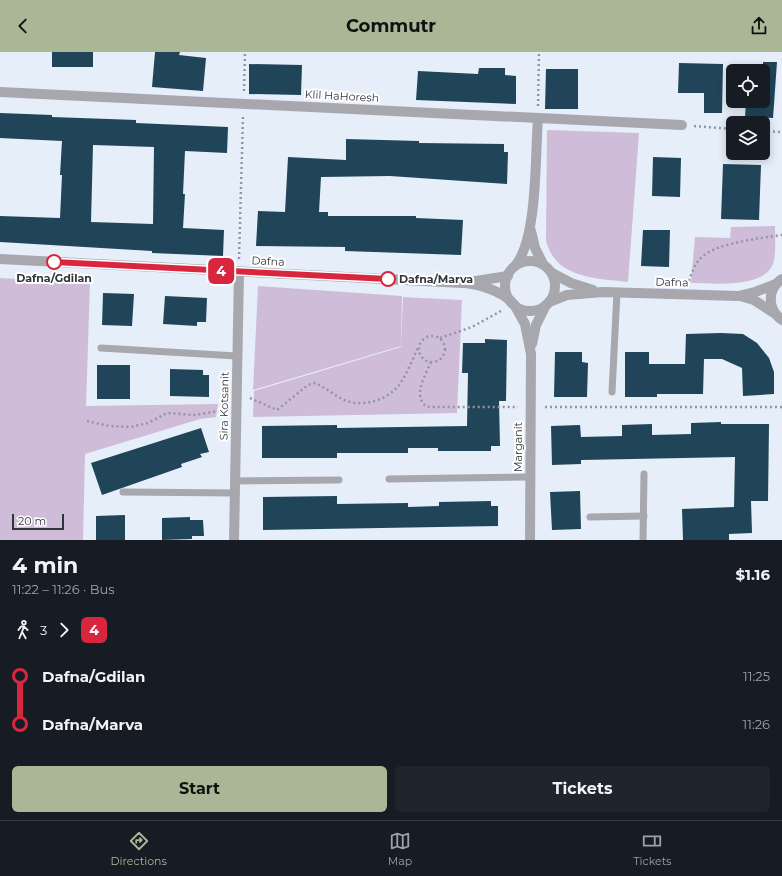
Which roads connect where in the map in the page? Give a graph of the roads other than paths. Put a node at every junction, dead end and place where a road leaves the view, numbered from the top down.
1 (0, 92) edge
2 (538, 118) junction
3 (682, 125) road end
4 (531, 228) junction
5 (0, 259) edge
6 (544, 264) junction
7 (515, 266) junction
8 (239, 272) junction
9 (552, 273) junction
10 (508, 276) junction
11 (780, 280) edge
12 (463, 283) junction
13 (613, 292) junction
14 (734, 296) junction
15 (512, 303) junction
16 (547, 303) junction
17 (780, 318) edge
18 (102, 348) dead end
19 (531, 354) junction
20 (237, 356) junction
21 (612, 392) dead end
22 (644, 474) dead end
23 (530, 477) junction
24 (389, 479) dead end
25 (339, 480) dead end
26 (235, 481) junction
27 (122, 492) dead end
28 (235, 492) junction
29 (644, 516) junction
30 (590, 517) dead end
31 (234, 540) edge
32 (530, 540) edge
33 (643, 540) edge

1 - 2 street, Klil HaHoresh
2 - 3 street, Klil HaHoresh
2 - 4 street
4 - 6 street
4 - 7 street
5 - 8 street, Dafna
6 - 7 street
6 - 9 street
7 - 10 street
8 - 12 street, Dafna
8 - 20 street, Sira Kotsanit
9 - 13 street, Dafna
9 - 16 street
10 - 12 street, Dafna
10 - 15 street
11 - 14 street, Dafna
11 - 17 street
12 - 15 street, Dafna
13 - 14 street, Dafna
13 - 16 street, Dafna
13 - 21 lane
14 - 17 street, Dafna
15 - 16 street
15 - 19 street, Marganit
16 - 19 street, Marganit
18 - 20 lane
19 - 23 street, Marganit
20 - 26 street, Sira Kotsanit
22 - 29 lane
23 - 24 lane
23 - 32 street, Marganit
25 - 26 lane
26 - 28 street, Sira Kotsanit
27 - 28 lane
28 - 31 street, Sira Kotsanit
29 - 30 lane
29 - 33 lane

